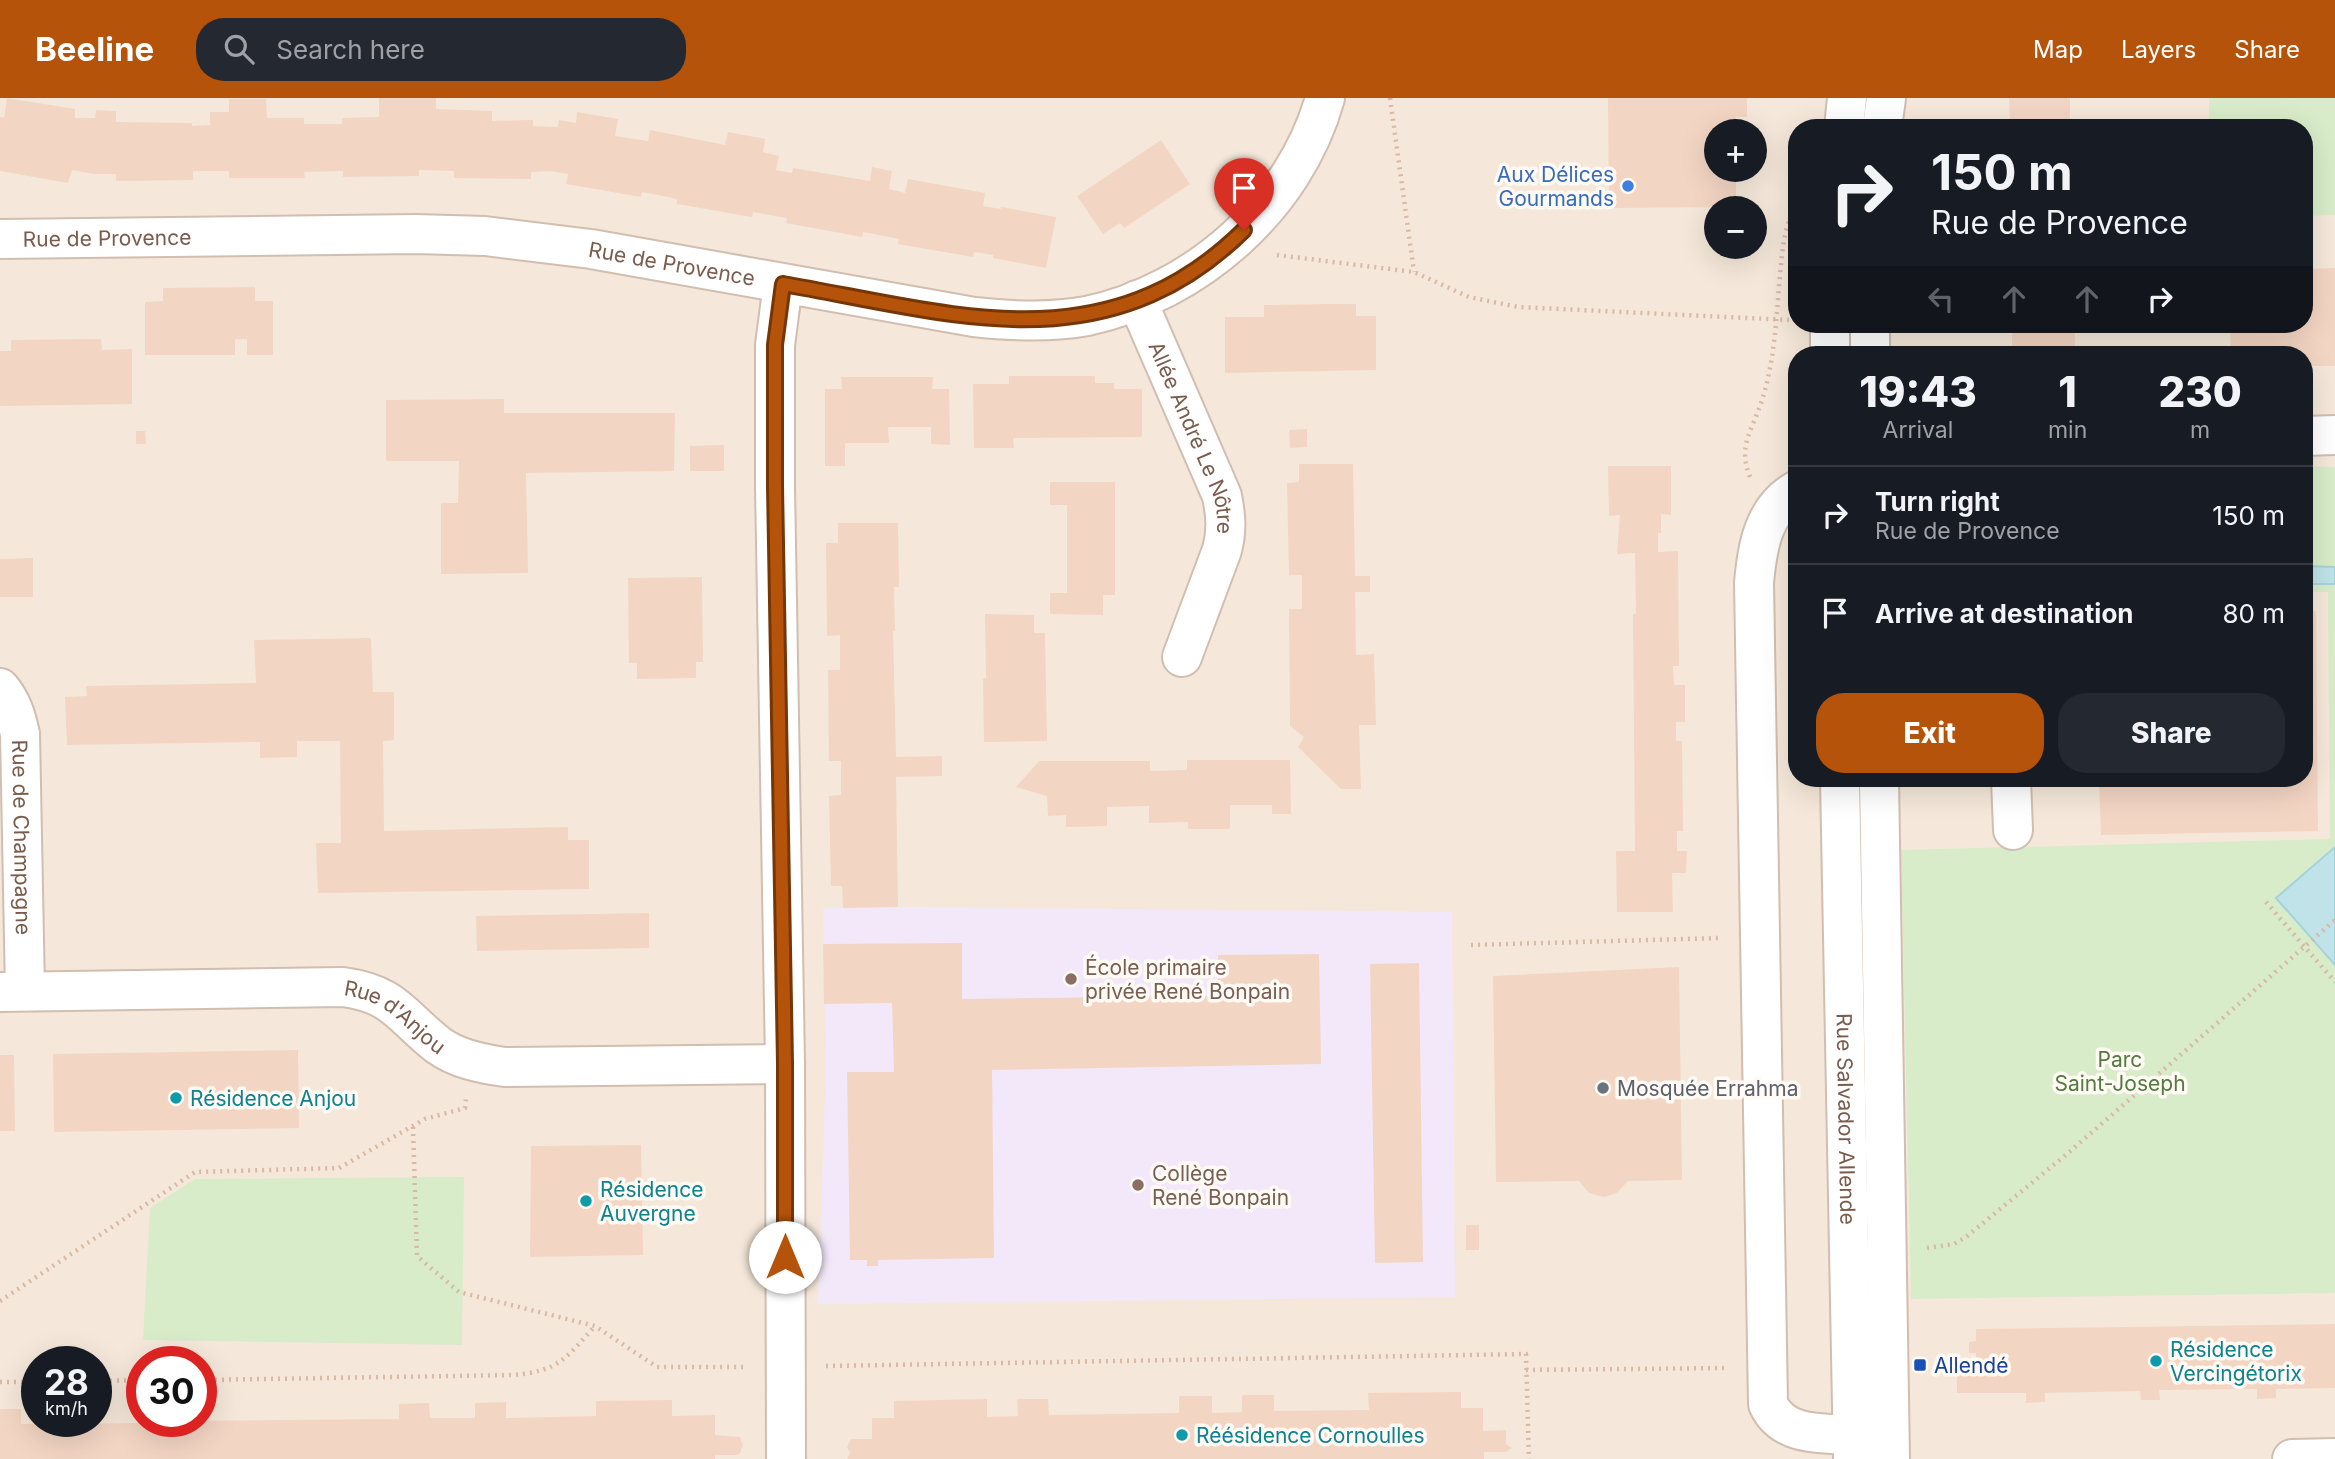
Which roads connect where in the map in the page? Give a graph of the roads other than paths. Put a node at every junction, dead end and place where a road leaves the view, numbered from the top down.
1 (1325, 98) edge
2 (1847, 98) edge
3 (1886, 98) edge
4 (1845, 119) edge
5 (1883, 119) edge
6 (0, 239) edge
7 (783, 284) junction
8 (1137, 300) junction
9 (2335, 435) edge
10 (2313, 436) edge
11 (1788, 496) edge
12 (1182, 657) dead end
13 (0, 688) edge
14 (1840, 787) edge
15 (1878, 787) edge
16 (2011, 787) edge
17 (2013, 830) dead end
18 (12, 991) edge
19 (785, 1064) junction
20 (1852, 1447) edge
21 (2335, 1458) edge
22 (786, 1459) edge
23 (1890, 1459) edge
24 (2292, 1459) edge

1 - 8 street, Rue de Provence
2 - 4 street
3 - 5 street
6 - 7 street, Rue de Provence
7 - 8 street, Rue de Provence
7 - 19 street
8 - 12 street, Allée André Le Nôtre
9 - 10 street
11 - 20 street
13 - 18 street, Rue de Champagne
14 - 20 street, Rue Salvador Allende
15 - 23 street, Rue Salvador Allende
16 - 17 street
18 - 19 street, Rue d'Anjou
19 - 22 street
21 - 24 street

